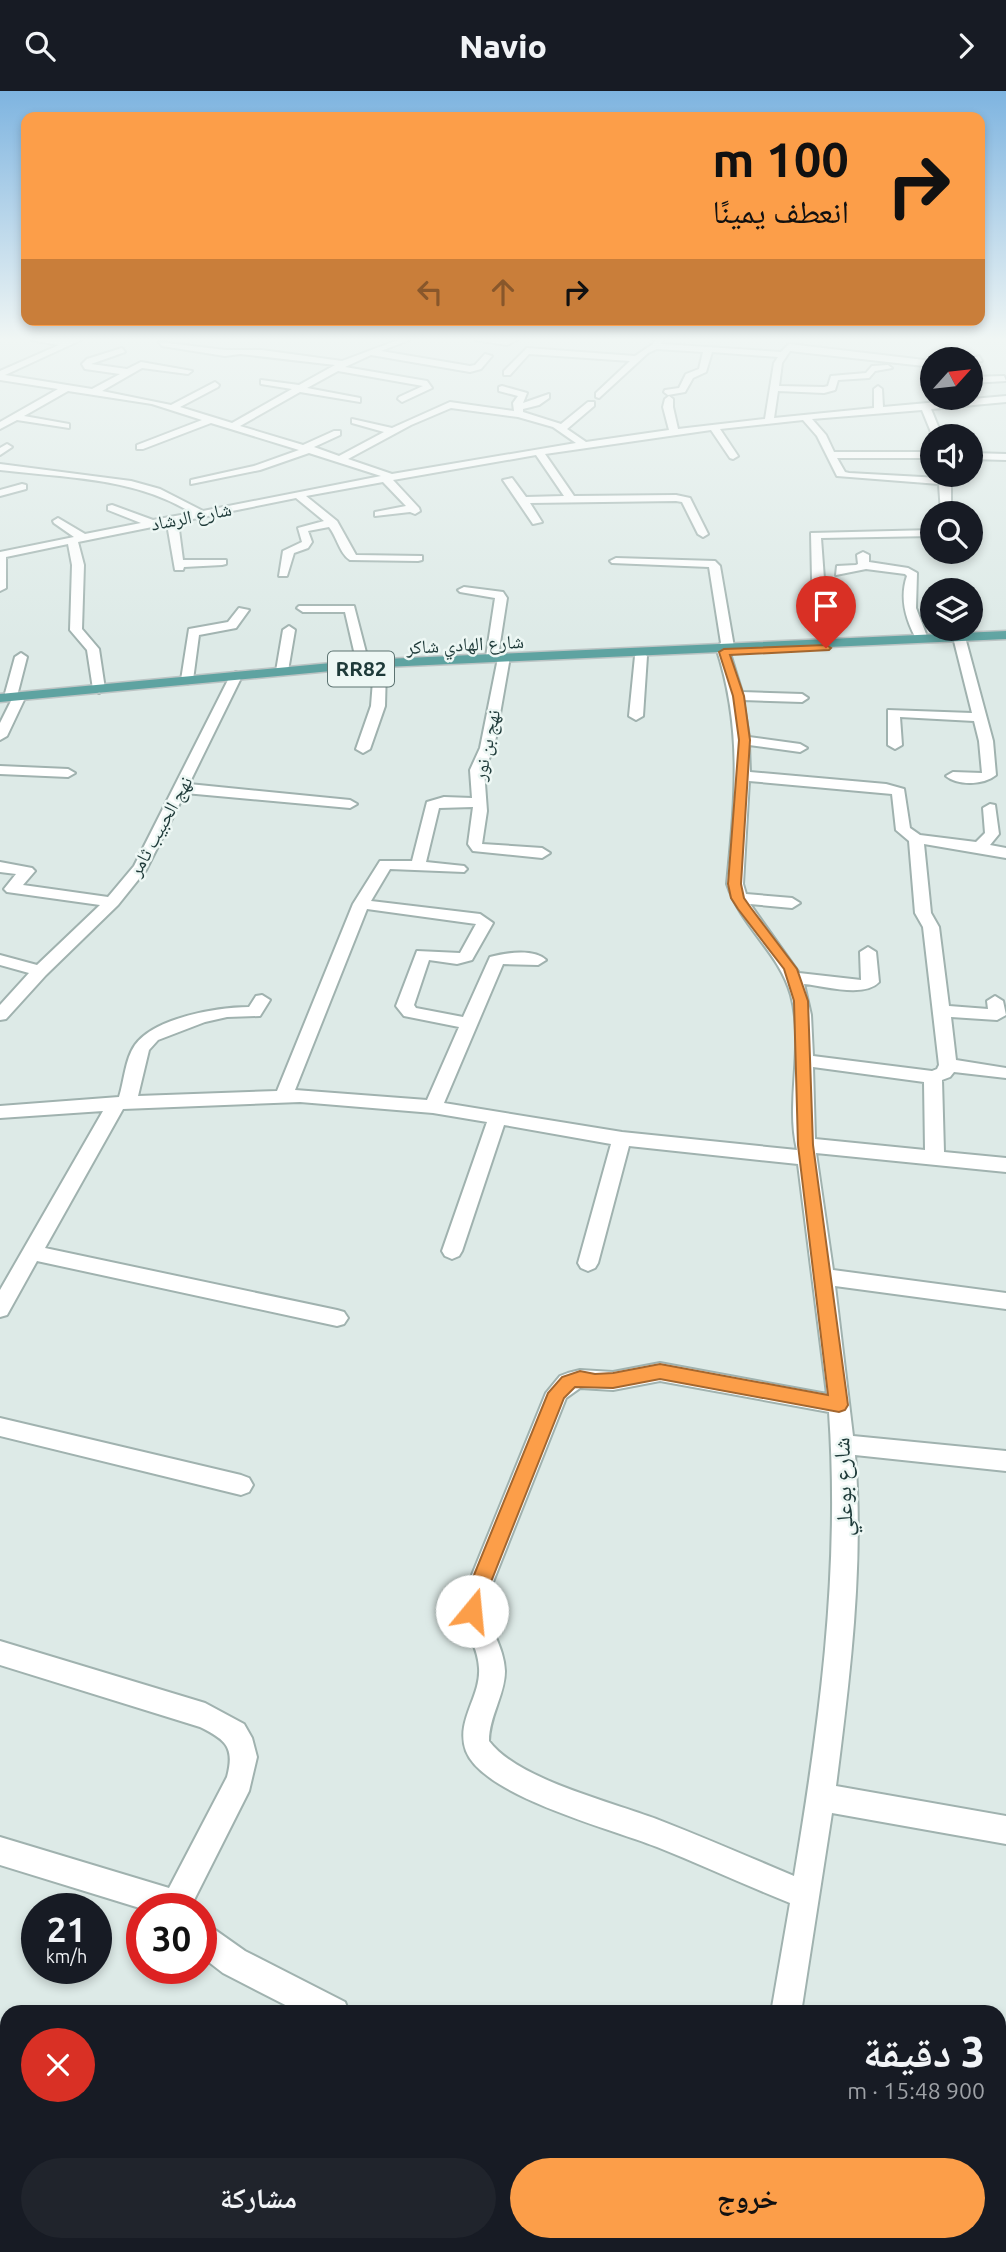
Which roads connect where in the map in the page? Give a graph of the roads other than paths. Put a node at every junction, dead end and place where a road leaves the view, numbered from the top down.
1 (156, 441) edge
2 (285, 441) edge
3 (322, 441) edge
4 (374, 441) edge
5 (579, 441) edge
6 (613, 441) edge
7 (723, 441) edge
8 (824, 441) edge
9 (584, 445) junction
10 (140, 447) dead end
11 (308, 448) junction
12 (539, 452) junction
13 (831, 455) junction
14 (920, 455) edge
15 (733, 456) dead end
16 (983, 456) edge
17 (1006, 457) edge
18 (340, 459) junction
19 (5, 468) edge
20 (0, 474) edge
21 (387, 477) junction
22 (920, 477) edge
23 (508, 480) dead end
24 (195, 482) dead end
25 (22, 487) dead end
26 (0, 493) edge
27 (298, 495) junction
28 (571, 499) junction
29 (523, 500) junction
30 (113, 509) dead end
31 (201, 514) junction
32 (380, 514) dead end
33 (172, 520) junction
34 (58, 521) dead end
35 (537, 522) dead end
36 (333, 523) junction
37 (154, 524) junction
38 (920, 533) edge
39 (703, 534) dead end
40 (78, 539) junction
41 (0, 555) edge
42 (418, 558) dead end
43 (616, 561) dead end
44 (222, 562) dead end
45 (840, 573) dead end
46 (283, 574) dead end
47 (0, 588) edge
48 (464, 590) dead end
49 (303, 608) dead end
50 (243, 610) dead end
51 (289, 630) dead end
52 (920, 635) edge
53 (1006, 637) edge
54 (983, 638) edge
55 (920, 639) edge
56 (920, 641) edge
57 (960, 641) edge
58 (828, 643) junction
59 (880, 643) junction
60 (724, 649) junction
61 (641, 656) junction
62 (21, 657) dead end
63 (499, 658) junction
64 (363, 667) junction
65 (380, 668) junction
66 (282, 671) junction
67 (236, 678) junction
68 (187, 680) junction
69 (99, 689) junction
70 (738, 696) junction
71 (802, 698) dead end
72 (7, 699) edge
73 (636, 716) dead end
74 (979, 717) junction
75 (0, 736) edge
76 (744, 740) junction
77 (895, 745) dead end
78 (800, 748) dead end
79 (363, 749) dead end
80 (0, 771) edge
81 (68, 773) dead end
82 (743, 776) junction
83 (953, 776) dead end
84 (183, 787) junction
85 (479, 803) junction
86 (350, 804) dead end
87 (990, 808) dead end
88 (916, 839) junction
89 (981, 846) junction
90 (542, 853) dead end
91 (1006, 853) edge
92 (418, 866) junction
93 (0, 867) edge
94 (460, 869) dead end
95 (738, 898) junction
96 (112, 902) junction
97 (792, 903) dead end
98 (361, 904) junction
99 (868, 952) dead end
100 (0, 960) edge
101 (538, 960) dead end
102 (40, 971) junction
103 (794, 978) junction
104 (262, 1000) dead end
105 (996, 1001) dead end
106 (942, 1011) junction
107 (0, 1015) edge
108 (468, 1023) junction
109 (803, 1060) junction
110 (948, 1065) junction
111 (1004, 1073) edge
112 (933, 1077) junction
113 (284, 1095) junction
114 (122, 1103) junction
115 (433, 1107) junction
116 (0, 1112) edge
117 (497, 1119) junction
118 (622, 1139) junction
119 (806, 1151) junction
120 (936, 1158) junction
121 (1006, 1165) edge
122 (452, 1251) dead end
123 (34, 1253) junction
124 (589, 1263) dead end
125 (824, 1277) junction
126 (1006, 1304) edge
127 (0, 1309) edge
128 (337, 1318) dead end
129 (839, 1405) junction
130 (0, 1427) edge
131 (842, 1444) junction
132 (1006, 1461) edge
133 (240, 1485) dead end
134 (0, 1653) edge
135 (821, 1797) junction
136 (1006, 1831) edge
137 (0, 1851) edge
138 (133, 1893) edge
139 (184, 1893) edge
140 (804, 1895) junction
141 (217, 1949) edge
142 (318, 2005) edge
143 (787, 2005) edge

1 - 10 street
2 - 11 street
3 - 11 street
4 - 18 street
5 - 9 street
6 - 9 street, شارع الرشاد
7 - 15 street
8 - 13 street
9 - 12 street, شارع الرشاد
11 - 18 street
11 - 24 street
12 - 21 street, شارع الرشاد
12 - 28 street
13 - 14 street
13 - 22 street
16 - 17 street
18 - 21 street
19 - 20 street
19 - 31 street
21 - 27 street, شارع الرشاد
21 - 32 street
23 - 29 street
25 - 26 street
27 - 31 street, شارع الرشاد
27 - 36 street
28 - 29 street
28 - 39 street
29 - 35 street
30 - 37 street
31 - 33 street, شارع الرشاد
33 - 37 street, شارع الرشاد
33 - 44 street
34 - 40 street
36 - 42 street
36 - 46 street
37 - 40 street, شارع الرشاد
38 - 58 street
40 - 41 street, شارع الرشاد
40 - 69 street
41 - 47 street
43 - 60 street
45 - 52 street
48 - 63 street, نهج بن نور
49 - 64 street
50 - 68 street
51 - 66 street
53 - 54 main road, RR82
55 - 59 main road, RR82
56 - 59 main road, RR82
57 - 74 street
58 - 59 main road, RR82
58 - 60 main road, RR82
59 - 60 main road, RR82
60 - 61 main road, شارع الهادي شاكر / RR82
60 - 63 main road, شارع الهادي شاكر / RR82
60 - 70 street
61 - 63 main road, شارع الهادي شاكر / RR82
61 - 73 street
62 - 72 street
63 - 64 main road, شارع الهادي شاكر / RR82
63 - 65 main road, شارع الهادي شاكر / RR82
63 - 85 street, نهج بن نور
64 - 65 main road, شارع الهادي شاكر / RR82
64 - 66 main road, شارع الهادي شاكر / RR82
64 - 67 main road, شارع الهادي شاكر / RR82
65 - 79 street
66 - 67 main road, شارع الهادي شاكر / RR82
67 - 68 main road, شارع الهادي شاكر / RR82
67 - 72 main road, شارع الهادي شاكر / RR82
67 - 84 street, نهج الحبيب ثامر
68 - 69 main road, شارع الهادي شاكر / RR82
69 - 72 main road, شارع الهادي شاكر / RR82
70 - 71 street
70 - 76 street
72 - 75 street
74 - 77 street
74 - 83 street
76 - 78 street
76 - 82 street
80 - 81 street
82 - 88 street
82 - 95 street
84 - 86 street
84 - 96 street, نهج الحبيب ثامر
85 - 90 street, نهج بن نور
85 - 92 street
87 - 89 street
88 - 89 street
88 - 106 street
89 - 91 street
92 - 94 street
92 - 98 street
93 - 96 street
95 - 97 street
95 - 103 street, شارع بوعلي
96 - 102 street, نهج الحبيب ثامر
98 - 108 street
98 - 113 street
99 - 103 street
100 - 102 street
101 - 108 street
102 - 107 street, نهج الحبيب ثامر
103 - 109 street, شارع بوعلي
104 - 114 street
105 - 106 street
106 - 110 street
108 - 115 street
109 - 112 street
109 - 119 street, شارع بوعلي
110 - 111 street
110 - 112 street
112 - 120 street
113 - 114 street
113 - 115 street
114 - 116 street
114 - 123 street
115 - 117 street
117 - 118 street
117 - 122 street
118 - 119 street
118 - 124 street
119 - 120 street
119 - 125 street, شارع بوعلي
120 - 121 street
123 - 127 street
123 - 128 street
125 - 126 street
125 - 129 street, شارع بوعلي
129 - 131 street, شارع بوعلي
129 - 140 street
130 - 133 street
131 - 132 street
131 - 135 street, شارع بوعلي
134 - 139 street
135 - 136 street
135 - 140 street, شارع بوعلي
137 - 138 street
140 - 143 street, شارع بوعلي
141 - 142 street

